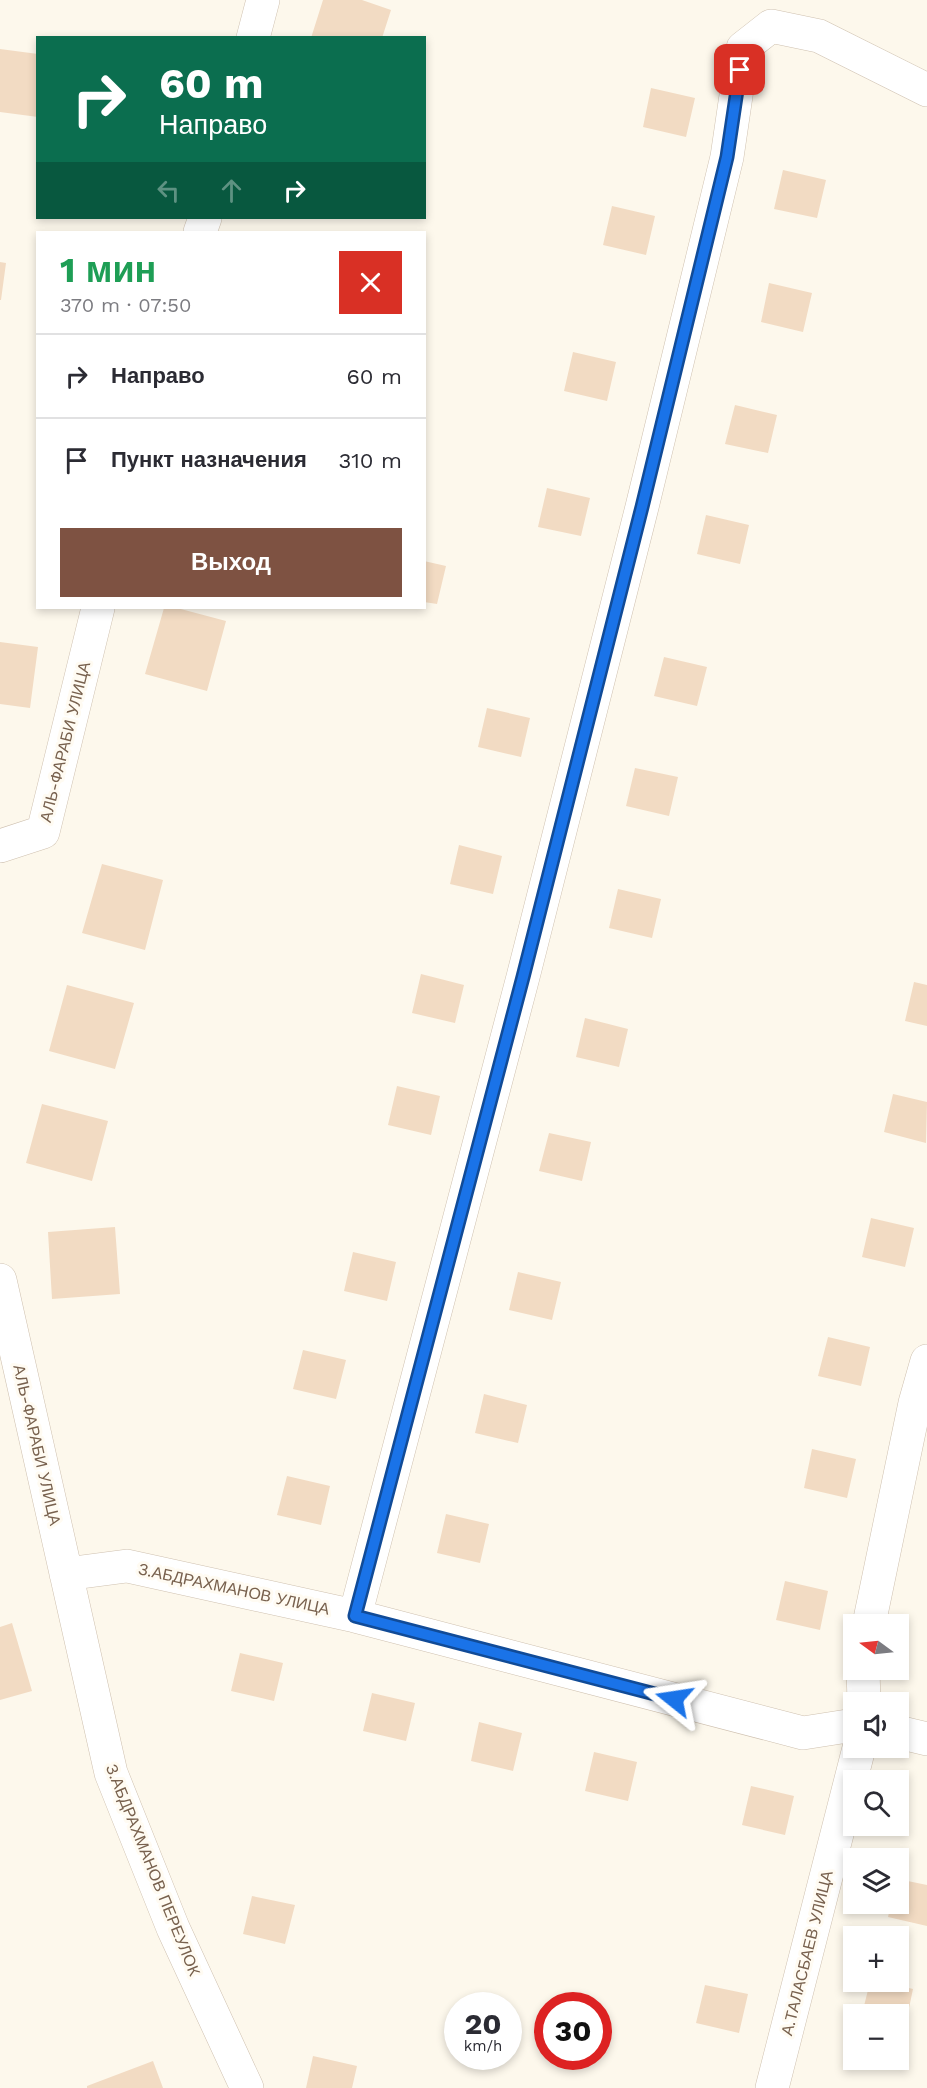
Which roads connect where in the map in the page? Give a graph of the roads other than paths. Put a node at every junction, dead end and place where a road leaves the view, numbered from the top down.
1 (263, 0) edge
2 (254, 36) edge
3 (927, 90) edge
4 (98, 609) edge
5 (0, 846) edge
6 (0, 1280) edge
7 (927, 1361) edge
8 (66, 1574) junction
9 (871, 1614) edge
10 (355, 1616) junction
11 (843, 1727) edge
12 (909, 1735) edge
13 (927, 1739) edge
14 (856, 1758) edge
15 (247, 2088) edge
16 (772, 2088) edge

1 - 2 street
3 - 10 street
4 - 5 street, АЛЬ-ФАРАБИ УЛИЦА
6 - 8 street, АЛЬ-ФАРАБИ УЛИЦА
7 - 9 street
8 - 10 street, З.АБДРАХМАНОВ УЛИЦА
8 - 15 street, З.АБДРАХМАНОВ ПЕРЕУЛОК
10 - 11 street, З.АБДРАХМАНОВ УЛИЦА
12 - 13 street
14 - 16 street, А.ТАЛАСБАЕВ УЛИЦА

